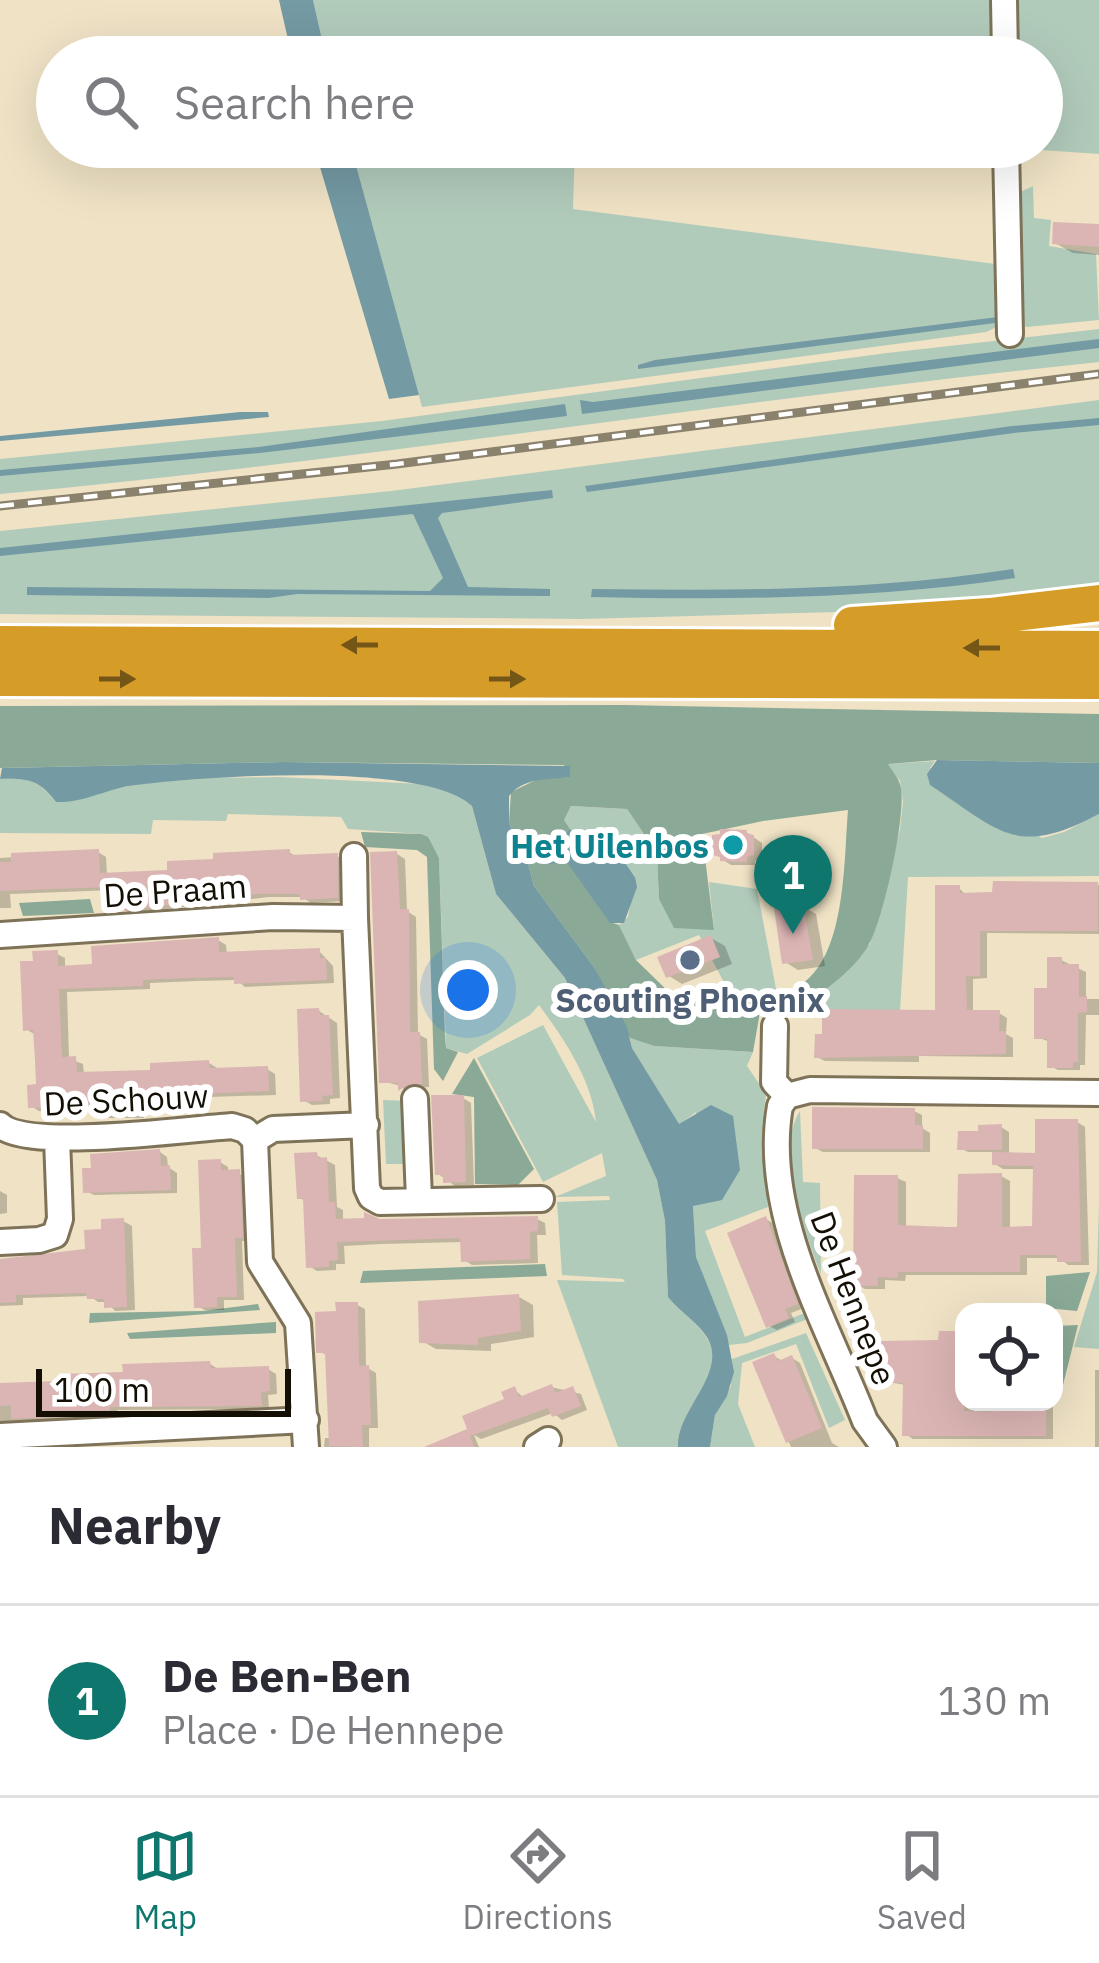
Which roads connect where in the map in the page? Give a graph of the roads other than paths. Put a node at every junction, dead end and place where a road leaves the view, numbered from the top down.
1 (1004, 0) edge
2 (1004, 36) edge
3 (1006, 168) edge
4 (1010, 334) dead end
5 (1099, 603) edge
6 (0, 644) edge
7 (603, 645) junction
8 (1099, 649) edge
9 (0, 678) edge
10 (830, 680) junction
11 (1099, 681) edge
12 (1099, 702) edge
13 (354, 856) dead end
14 (355, 917) junction
15 (0, 934) edge
16 (775, 1026) dead end
17 (1099, 1093) edge
18 (787, 1096) junction
19 (416, 1099) dead end
20 (0, 1125) edge
21 (365, 1125) junction
22 (57, 1138) junction
23 (255, 1140) junction
24 (419, 1199) junction
25 (541, 1199) dead end
26 (0, 1241) edge
27 (306, 1420) junction
28 (0, 1436) edge
29 (76, 1439) edge
30 (306, 1447) edge
31 (884, 1447) edge

1 - 2 street
3 - 4 street
5 - 7 highway
7 -> 6 highway
8 -> 7 highway
9 -> 10 highway
10 - 11 highway
10 - 12 highway
13 - 14 street
14 - 15 street, De Praam
14 - 21 street
16 - 18 street, De Hennepe
17 - 18 street
18 - 31 street, De Hennepe
19 - 24 street
20 - 22 street, De Schouw
21 - 23 street, De Schouw
21 - 24 street
22 - 23 street, De Schouw
22 - 26 street
23 - 27 street
24 - 25 street
27 - 29 street
27 - 30 street
28 - 29 street

